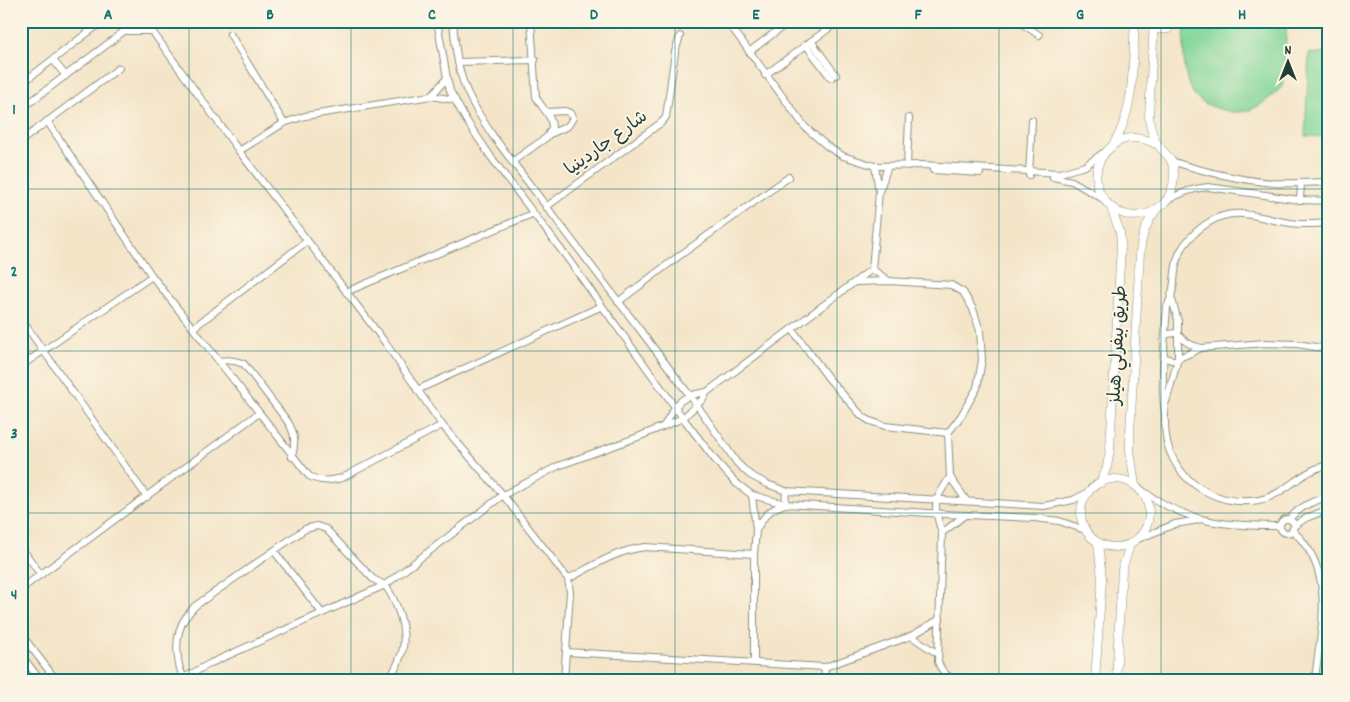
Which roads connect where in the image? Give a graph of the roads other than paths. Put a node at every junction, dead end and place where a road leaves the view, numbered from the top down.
1 (103, 21) edge
2 (130, 21) edge
3 (146, 21) edge
4 (438, 21) edge
5 (452, 21) edge
6 (531, 21) edge
7 (727, 21) edge
8 (790, 21) edge
9 (839, 21) edge
10 (1018, 21) edge
11 (1135, 21) edge
12 (1153, 25) edge
13 (1168, 29) dead end
14 (124, 31) junction
15 (152, 32) junction
16 (230, 34) dead end
17 (1039, 35) dead end
18 (680, 36) dead end
19 (809, 43) junction
20 (749, 52) junction
21 (53, 60) junction
22 (534, 60) junction
23 (458, 62) junction
24 (119, 68) dead end
25 (765, 75) junction
26 (66, 76) junction
27 (833, 76) dead end
28 (447, 78) junction
29 (21, 84) edge
30 (431, 96) junction
31 (455, 100) junction
32 (23, 109) edge
33 (547, 112) junction
34 (909, 118) dead end
35 (1032, 120) dead end
36 (47, 121) junction
37 (284, 124) junction
38 (550, 134) junction
39 (21, 141) edge
40 (1114, 144) junction
41 (1158, 145) junction
42 (239, 151) junction
43 (1104, 152) junction
44 (1171, 161) junction
45 (512, 162) junction
46 (875, 166) junction
47 (888, 166) junction
48 (907, 166) junction
49 (1029, 173) junction
50 (789, 177) dead end
51 (1329, 182) edge
52 (1301, 183) junction
53 (879, 192) junction
54 (1103, 199) junction
55 (1300, 200) junction
56 (1329, 201) edge
57 (1165, 202) junction
58 (546, 207) junction
59 (1111, 208) junction
60 (1156, 210) junction
61 (532, 214) junction
62 (1329, 222) edge
63 (307, 241) junction
64 (579, 253) junction
65 (568, 259) junction
66 (872, 269) junction
67 (152, 276) junction
68 (889, 281) junction
69 (855, 282) junction
70 (346, 292) junction
71 (1171, 296) junction
72 (618, 302) junction
73 (602, 306) junction
74 (21, 319) edge
75 (193, 328) junction
76 (792, 329) junction
77 (1179, 334) junction
78 (1165, 335) junction
79 (1201, 348) junction
80 (1329, 349) edge
81 (44, 351) junction
82 (1164, 357) junction
83 (1178, 359) junction
84 (218, 361) junction
85 (21, 366) edge
86 (417, 390) junction
87 (707, 392) junction
88 (688, 395) junction
89 (696, 405) junction
90 (676, 406) junction
91 (1165, 412) junction
92 (259, 413) junction
93 (683, 418) junction
94 (665, 424) junction
95 (442, 425) junction
96 (948, 433) junction
97 (292, 457) junction
98 (1329, 464) edge
99 (950, 476) junction
100 (1100, 483) junction
101 (1138, 487) junction
102 (786, 491) junction
103 (1087, 494) junction
104 (503, 495) junction
105 (752, 495) junction
106 (147, 496) junction
107 (1329, 497) edge
108 (935, 500) junction
109 (966, 500) junction
110 (785, 504) junction
111 (1329, 508) edge
112 (935, 513) junction
113 (965, 515) junction
114 (1289, 519) junction
115 (1201, 520) junction
116 (1280, 526) junction
117 (1293, 528) junction
118 (756, 530) junction
119 (1085, 530) junction
120 (942, 533) junction
121 (1138, 539) junction
122 (1098, 543) junction
123 (1130, 545) junction
124 (21, 547) edge
125 (274, 551) junction
126 (754, 554) junction
127 (41, 575) junction
128 (568, 579) junction
129 (385, 585) junction
130 (21, 589) edge
131 (322, 613) junction
132 (940, 619) junction
133 (21, 634) edge
134 (911, 636) junction
135 (566, 652) junction
136 (938, 654) junction
137 (21, 655) edge
138 (754, 662) junction
139 (825, 667) junction
140 (183, 680) edge
141 (1318, 680) edge
142 (41, 681) edge
143 (57, 681) edge
144 (389, 681) edge
145 (564, 681) edge
146 (824, 681) edge
147 (978, 681) edge
148 (1095, 681) edge
149 (1116, 681) edge
150 (1187, 681) edge
151 (1206, 681) edge
152 (1302, 681) edge

1 - 21 street
2 - 14 street
3 - 15 street
4 - 28 street
5 - 23 street
6 - 22 street
7 - 20 street
8 - 20 street
9 - 19 street
10 - 17 street
11 - 40 street
12 - 13 street
12 - 41 street
14 - 15 street
14 - 26 street
15 - 42 street
16 - 37 street
18 - 58 street, شارع جاردينيا
19 - 25 street
19 - 27 street
20 - 25 street
21 - 26 street
21 - 29 street
22 - 23 street
22 - 33 street
23 - 45 street
24 - 36 street
25 - 46 street
26 - 32 street
28 - 30 street
28 - 31 street
30 - 31 street
30 - 37 street
31 - 61 street
33 - 38 street
33 - 38 street
34 - 48 street
35 - 49 street
36 - 39 street
36 - 67 street
37 - 42 street
38 - 45 street
40 - 41 street
40 - 43 street
41 - 44 street
42 - 63 street
43 - 49 street
43 - 54 street
44 - 52 street
44 - 57 street
45 - 58 street
46 - 47 street
46 - 53 street
47 - 48 street
47 - 53 street
48 - 49 street
49 - 54 street
50 - 72 street
51 - 52 street
52 - 55 street
53 - 66 street
54 - 59 street
55 - 56 street
55 - 57 street
57 - 60 street
58 - 64 street
59 - 60 street
59 - 100 street, طريق بيفرلي هيلز
60 - 101 street, طريق بيفرلي هيلز
61 - 65 street
61 - 70 street
62 - 71 street
63 - 70 street
63 - 75 street
64 - 65 street
64 - 72 street
65 - 73 street
66 - 68 street
66 - 69 street
67 - 75 street
67 - 81 street
68 - 69 street
68 - 96 street
69 - 76 street
70 - 86 street
71 - 77 street
71 - 78 street
72 - 88 street
73 - 86 street
73 - 90 street
74 - 81 street
75 - 84 street
76 - 87 street
76 - 96 street
77 - 78 street
77 - 79 street
77 - 83 street
78 - 82 street
79 - 80 street
79 - 83 street
81 - 85 street
81 - 106 street
82 - 83 street
82 - 91 street
83 - 91 street
84 - 92 street
84 - 97 street
86 - 95 street
87 - 88 street
87 - 89 street
88 - 89 street
88 - 90 street
89 - 93 street
89 - 102 street
90 - 93 street
90 - 94 street
91 - 98 street
92 - 97 street
92 - 106 street
93 - 94 street
93 - 105 street
94 - 104 street
95 - 97 street
95 - 104 street
96 - 99 street
99 - 108 street
99 - 109 street
100 - 101 street
100 - 103 street
101 - 115 street
101 - 121 street
102 - 108 street
102 - 110 street
103 - 109 street
103 - 119 street
104 - 128 street
104 - 129 street
105 - 110 street
105 - 118 street
106 - 127 street
107 - 114 street
108 - 109 street
108 - 112 street
110 - 112 street
110 - 118 street
111 - 117 street
112 - 113 street
112 - 120 street
113 - 119 street
113 - 120 street
114 - 116 street
114 - 117 street
115 - 116 street
115 - 121 street
116 - 117 street
117 - 141 street
118 - 126 street
119 - 122 street
120 - 132 street
121 - 123 street
122 - 123 street
122 - 148 street
123 - 149 street
124 - 127 street
125 - 129 street
125 - 131 street
125 - 140 street
126 - 128 street
126 - 138 street
127 - 130 street
128 - 135 street
129 - 131 street
129 - 144 street
131 - 140 street
132 - 134 street
132 - 136 street
133 - 143 street
134 - 136 street
134 - 139 street
135 - 138 street
135 - 145 street
136 - 147 street
137 - 142 street
138 - 139 street
139 - 146 street
141 - 152 street
150 - 151 street

